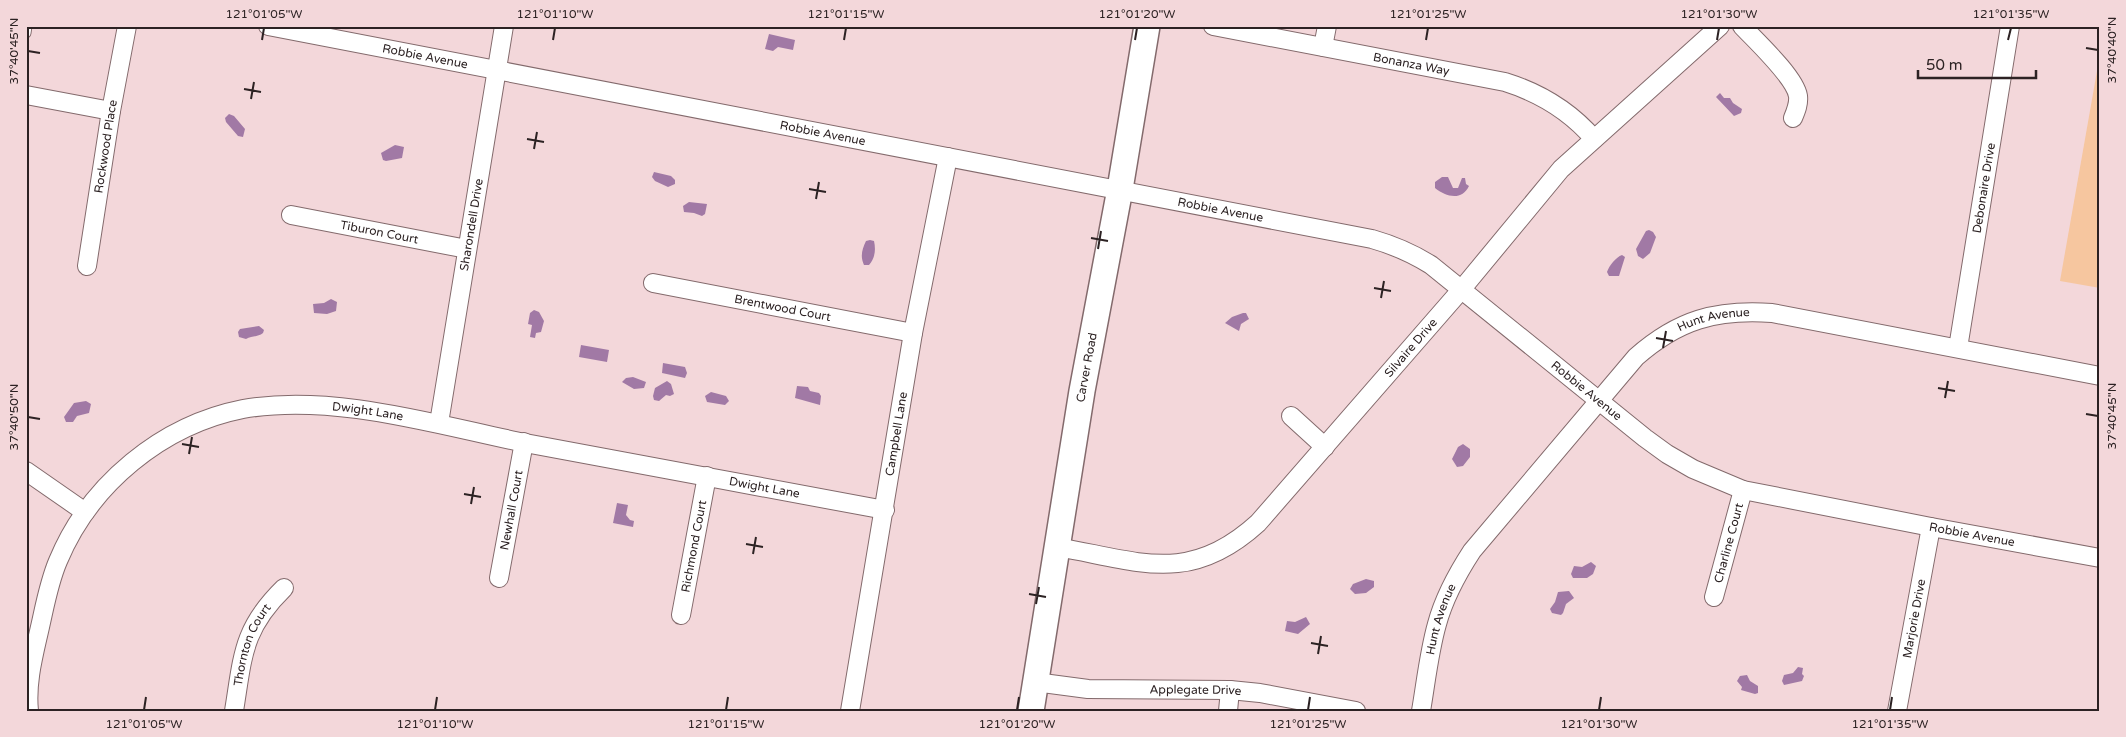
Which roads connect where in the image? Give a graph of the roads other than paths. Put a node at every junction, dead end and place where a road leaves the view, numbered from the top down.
1 (27, 26) edge
2 (127, 26) edge
3 (268, 26) edge
4 (504, 26) edge
5 (1147, 26) edge
6 (1214, 26) edge
7 (1327, 26) edge
8 (1720, 26) edge
9 (1742, 26) edge
10 (2010, 26) edge
11 (26, 33) edge
12 (1323, 47) junction
13 (497, 70) junction
14 (26, 95) edge
15 (111, 111) junction
16 (1793, 118) dead end
17 (1594, 139) junction
18 (948, 157) junction
19 (1120, 189) junction
20 (291, 216) dead end
21 (468, 249) junction
22 (87, 266) dead end
23 (653, 283) dead end
24 (1461, 290) junction
25 (913, 332) junction
26 (1958, 348) junction
27 (2100, 376) edge
28 (1598, 400) junction
29 (1291, 416) dead end
30 (439, 423) junction
31 (524, 442) junction
32 (1325, 447) junction
33 (26, 471) edge
34 (707, 476) junction
35 (1743, 490) junction
36 (885, 510) junction
37 (85, 512) junction
38 (1931, 528) junction
39 (1057, 547) junction
40 (2100, 558) edge
41 (499, 578) dead end
42 (284, 588) dead end
43 (1714, 597) dead end
44 (682, 615) dead end
45 (30, 657) edge
46 (1035, 682) junction
47 (1230, 690) junction
48 (28, 711) edge
49 (234, 711) edge
50 (850, 711) edge
51 (1031, 711) edge
52 (1228, 711) edge
53 (1356, 711) edge
54 (1421, 711) edge
55 (1897, 711) edge

1 - 11 lane
2 - 15 street, Rockwood Place
3 - 13 street, Robbie Avenue
4 - 13 street, Sharondell Drive
5 - 19 street, Carver Road
6 - 12 street, Bonanza Way
7 - 12 street
8 - 17 street, Silvaire Drive
9 - 16 street
10 - 26 street, Debonaire Drive
12 - 17 street, Bonanza Way
13 - 18 street, Robbie Avenue
13 - 21 street, Sharondell Drive
14 - 15 street
15 - 22 street, Rockwood Place
17 - 24 street, Silvaire Drive
18 - 19 street, Robbie Avenue
18 - 25 street, Campbell Lane
19 - 24 street, Robbie Avenue
19 - 39 street, Carver Road
20 - 21 street, Tiburon Court
21 - 30 street, Sharondell Drive
23 - 25 street, Brentwood Court
24 - 28 street, Robbie Avenue
24 - 32 street, Silvaire Drive
25 - 36 street, Campbell Lane
26 - 27 street, Hunt Avenue
26 - 28 street, Hunt Avenue
28 - 35 street, Robbie Avenue
28 - 54 street, Hunt Avenue
29 - 32 street
30 - 31 street, Dwight Lane
30 - 37 street, Dwight Lane
31 - 34 street, Dwight Lane
31 - 41 street, Newhall Court
32 - 39 street, Silvaire Drive
33 - 37 street
34 - 36 street, Dwight Lane
34 - 44 street, Richmond Court
35 - 38 street, Robbie Avenue
35 - 43 street, Charline Court
36 - 50 street, Campbell Lane
37 - 45 street, Dwight Lane
38 - 40 street, Robbie Avenue
38 - 55 street, Marjorie Drive
39 - 46 street, Carver Road
42 - 49 street, Thornton Court
45 - 48 street, Dwight Lane
46 - 47 street, Applegate Drive
46 - 51 street, Carver Road
47 - 52 street
47 - 53 street, Applegate Drive

